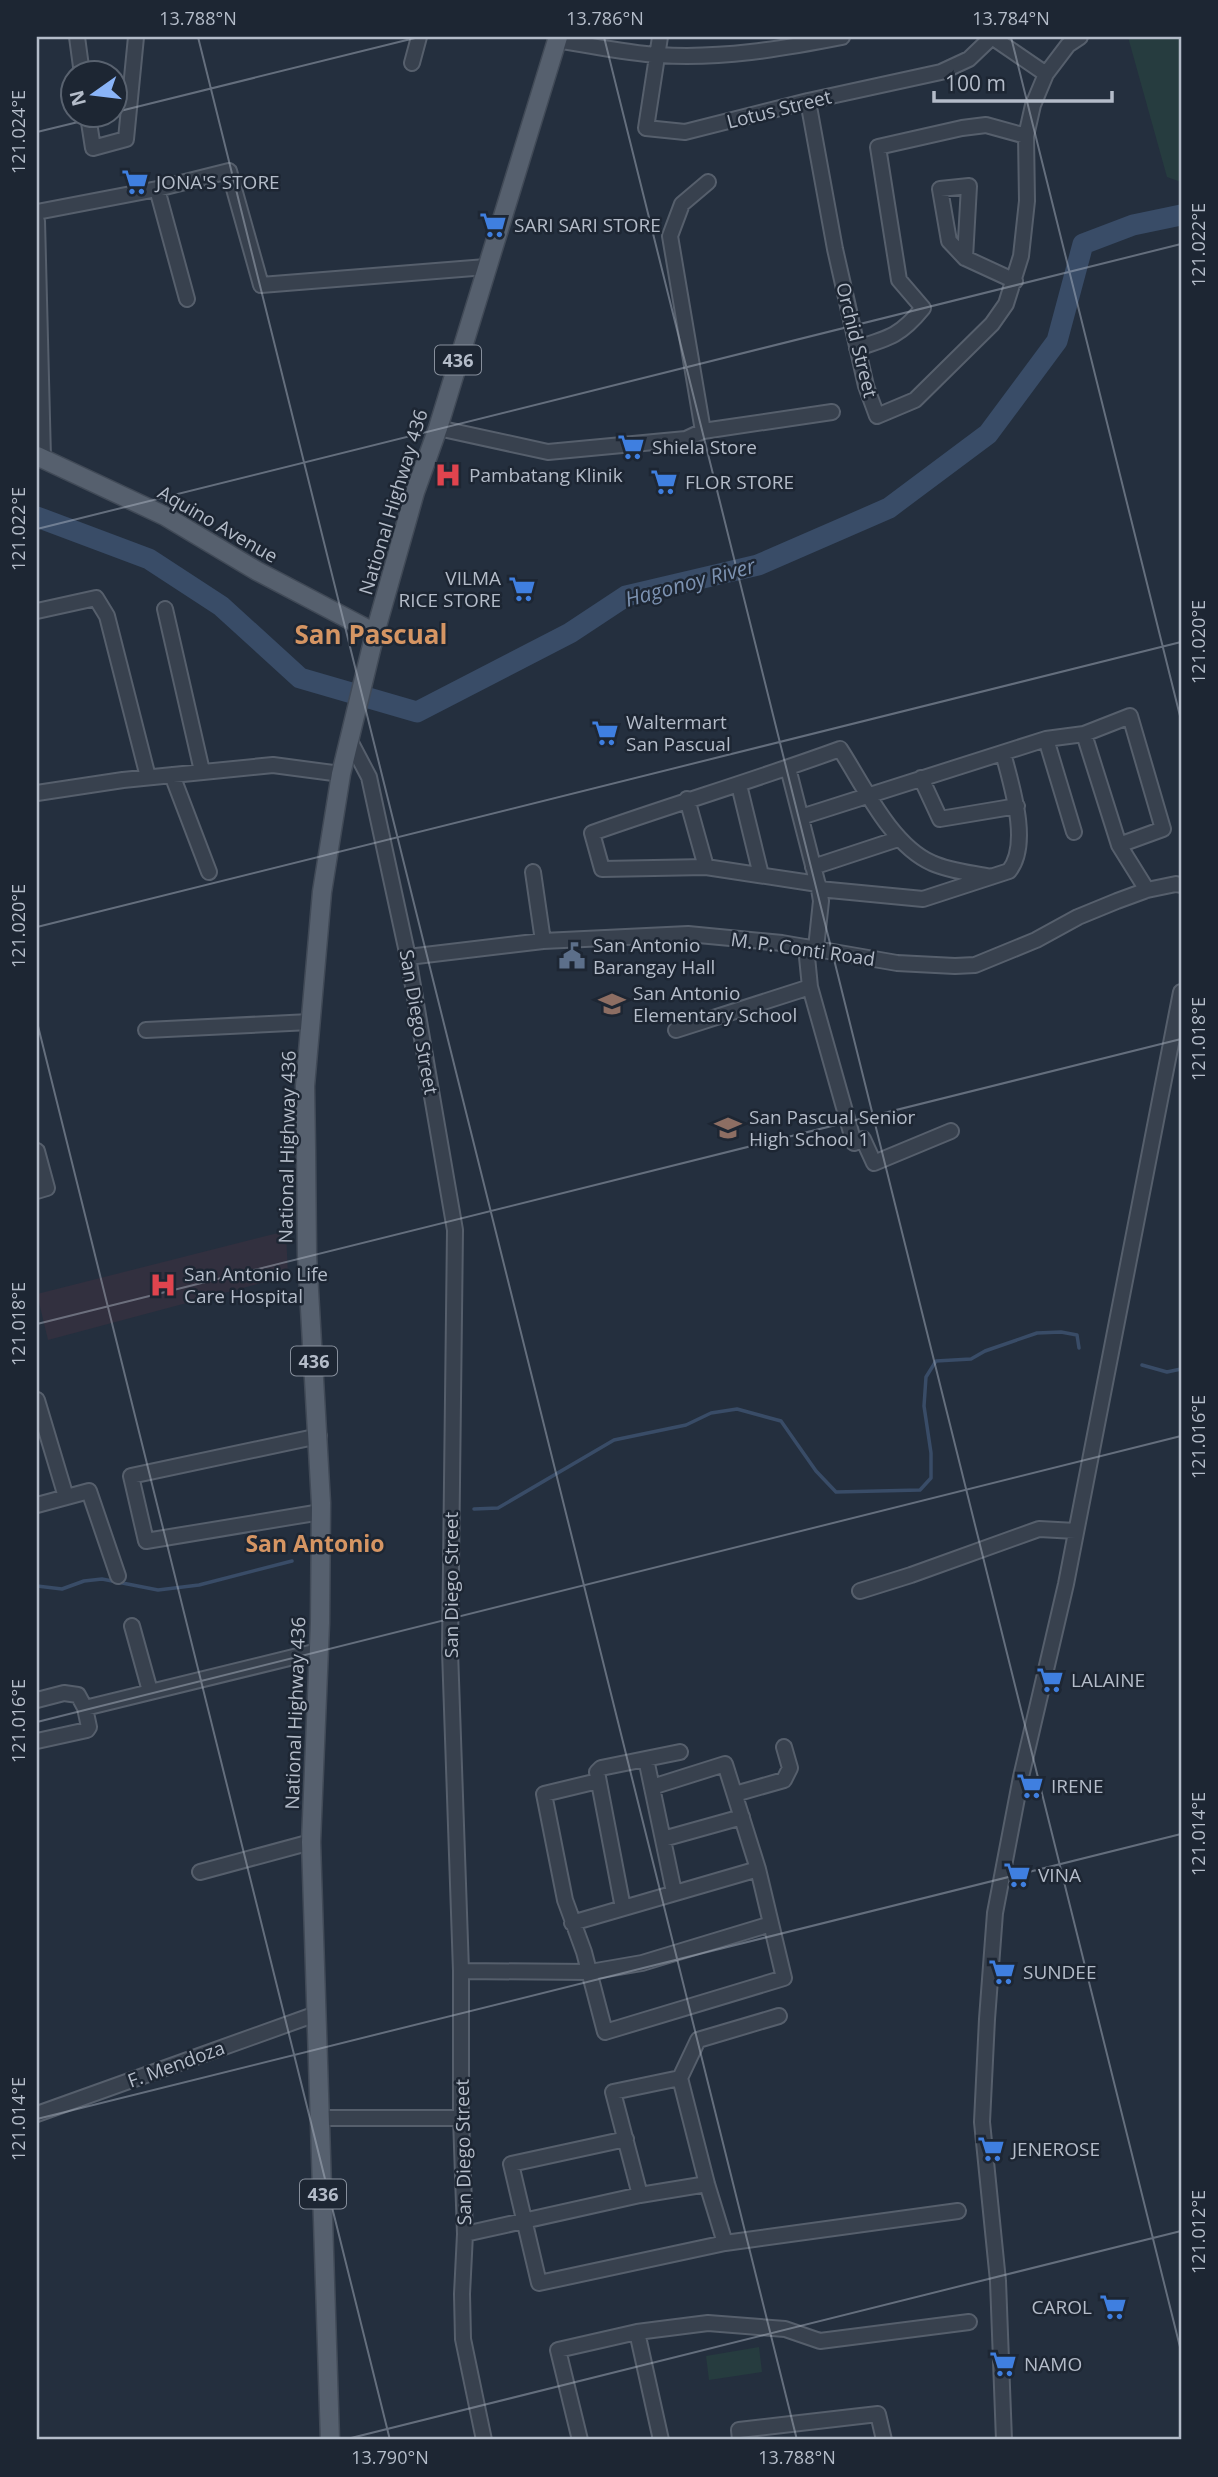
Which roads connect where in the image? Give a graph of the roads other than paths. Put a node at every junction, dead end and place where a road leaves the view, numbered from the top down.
1 (77, 37) edge
2 (136, 37) edge
3 (419, 37) edge
4 (660, 37) edge
5 (842, 37) edge
6 (992, 37) edge
7 (1080, 37) edge
8 (557, 39) edge
9 (658, 55) junction
10 (80, 60) edge
11 (412, 63) dead end
12 (1046, 74) junction
13 (130, 98) edge
14 (808, 101) junction
15 (91, 130) edge
16 (127, 130) edge
17 (1026, 135) junction
18 (708, 182) dead end
19 (157, 189) junction
20 (37, 212) edge
21 (37, 221) edge
22 (965, 258) junction
23 (486, 267) junction
24 (1015, 281) junction
25 (187, 299) dead end
26 (857, 348) junction
27 (832, 412) dead end
28 (438, 428) junction
29 (703, 431) junction
30 (40, 457) edge
31 (165, 609) dead end
32 (37, 611) edge
33 (375, 633) junction
34 (1084, 734) junction
35 (1046, 739) junction
36 (351, 741) junction
37 (1003, 752) junction
38 (789, 768) junction
39 (202, 771) junction
40 (341, 774) junction
41 (172, 775) junction
42 (148, 777) junction
43 (921, 778) junction
44 (739, 785) junction
45 (37, 793) edge
46 (869, 794) junction
47 (687, 799) junction
48 (1017, 806) junction
49 (801, 817) junction
50 (1074, 832) dead end
51 (898, 839) junction
52 (1119, 845) junction
53 (706, 867) junction
54 (813, 867) junction
55 (209, 872) dead end
56 (533, 872) dead end
57 (761, 874) junction
58 (991, 877) junction
59 (1181, 885) edge
60 (819, 886) junction
61 (1147, 890) junction
62 (543, 941) junction
63 (811, 948) junction
64 (408, 957) junction
65 (810, 987) junction
66 (1181, 992) edge
67 (310, 1023) junction
68 (146, 1030) dead end
69 (676, 1030) dead end
70 (951, 1131) dead end
71 (37, 1152) edge
72 (37, 1191) edge
73 (37, 1400) edge
74 (319, 1436) junction
75 (66, 1497) junction
76 (37, 1505) edge
77 (321, 1511) junction
78 (1076, 1531) junction
79 (118, 1576) dead end
80 (860, 1591) dead end
81 (132, 1626) dead end
82 (318, 1651) junction
83 (150, 1691) junction
84 (37, 1700) edge
85 (86, 1708) junction
86 (37, 1741) edge
87 (783, 1747) dead end
88 (680, 1752) dead end
89 (646, 1759) junction
90 (598, 1781) junction
91 (652, 1787) junction
92 (735, 1794) junction
93 (742, 1817) junction
94 (663, 1839) junction
95 (311, 1842) junction
96 (758, 1868) junction
97 (200, 1872) dead end
98 (674, 1892) junction
99 (623, 1908) junction
100 (572, 1923) junction
101 (771, 1924) junction
102 (461, 1971) junction
103 (590, 1972) junction
104 (316, 2014) junction
105 (779, 2016) dead end
106 (680, 2078) junction
107 (37, 2114) edge
108 (321, 2118) junction
109 (461, 2118) junction
110 (626, 2139) junction
111 (707, 2185) junction
112 (640, 2195) junction
113 (958, 2211) dead end
114 (524, 2220) junction
115 (465, 2234) junction
116 (725, 2243) junction
117 (969, 2322) dead end
118 (637, 2332) junction
119 (330, 2440) edge
120 (484, 2440) edge
121 (580, 2440) edge
122 (661, 2440) edge
123 (740, 2440) edge
124 (884, 2440) edge
125 (1004, 2440) edge

1 - 10 street
2 - 13 street
3 - 11 street
4 - 9 street, Lotus Street
5 - 9 street
6 - 12 street
6 - 14 street, Lotus Street
7 - 12 street, Orchid Street
8 - 9 street
8 - 23 main road, National Highway 436 / 436
9 - 14 street, Lotus Street
12 - 17 street, Orchid Street
14 - 26 street, Orchid Street
15 - 16 street
17 - 24 street, Orchid Street
17 - 26 street
18 - 29 street
19 - 20 street
19 - 23 street
19 - 25 street
21 - 30 street
22 - 22 street
22 - 24 street
23 - 28 main road, National Highway 436 / 436
24 - 26 street, Orchid Street
27 - 29 street
28 - 29 street
28 - 33 main road, National Highway 436 / 436
30 - 33 main road, Aquino Avenue
31 - 39 street
32 - 42 street
33 - 36 main road, National Highway 436 / 436
34 - 35 street
34 - 52 street
34 - 52 street
35 - 37 street
35 - 50 street
36 - 40 main road, National Highway 436 / 436
36 - 64 street, San Diego Street
37 - 43 street
37 - 48 street
38 - 44 street
38 - 46 street
38 - 49 street
39 - 40 street
39 - 41 street
40 - 67 main road, National Highway 436 / 436
41 - 42 street
41 - 55 street
42 - 45 street
43 - 46 street
43 - 48 street
44 - 47 street
44 - 57 street
46 - 49 street
46 - 51 street
47 - 53 street
47 - 53 street
48 - 58 street
49 - 54 street
51 - 54 street
51 - 58 street
52 - 61 street
53 - 57 street
54 - 60 street
56 - 62 street
57 - 60 street
58 - 60 street
59 - 61 street, M. P. Conti Road
60 - 63 street
61 - 63 street, M. P. Conti Road
62 - 63 street, M. P. Conti Road
62 - 64 street, M. P. Conti Road
63 - 65 street
64 - 102 street, San Diego Street
65 - 69 street
65 - 70 street
66 - 78 street
67 - 68 street
67 - 74 main road, National Highway 436 / 436
71 - 72 street
73 - 75 street
74 - 77 main road, National Highway 436 / 436
74 - 77 street
75 - 76 street
75 - 79 street
77 - 82 main road, National Highway 436 / 436
78 - 80 street
78 - 125 street
81 - 83 street
82 - 83 street
82 - 95 main road, National Highway 436 / 436
83 - 85 street
84 - 85 street
85 - 86 street
87 - 92 street
88 - 89 street
89 - 90 street
89 - 91 street
90 - 99 street
90 - 100 street
91 - 92 street
91 - 94 street
92 - 93 street
93 - 94 street
93 - 96 street
94 - 98 street
95 - 97 street
95 - 104 main road, National Highway 436 / 436
96 - 98 street
96 - 101 street
98 - 99 street
99 - 100 street
100 - 103 street
101 - 103 street
101 - 103 street
102 - 103 street
102 - 109 street, San Diego Street
104 - 107 street, F. Mendoza
104 - 108 main road, National Highway 436 / 436
105 - 106 street
106 - 110 street
106 - 111 street
108 - 109 street
108 - 119 main road, National Highway 436 / 436
109 - 115 street, San Diego Street
110 - 112 street
110 - 114 street
111 - 112 street
111 - 116 street
112 - 114 street
113 - 116 street
114 - 115 street
114 - 116 street
115 - 120 street, San Diego Street
117 - 118 street
118 - 121 street
118 - 122 street
123 - 124 street

